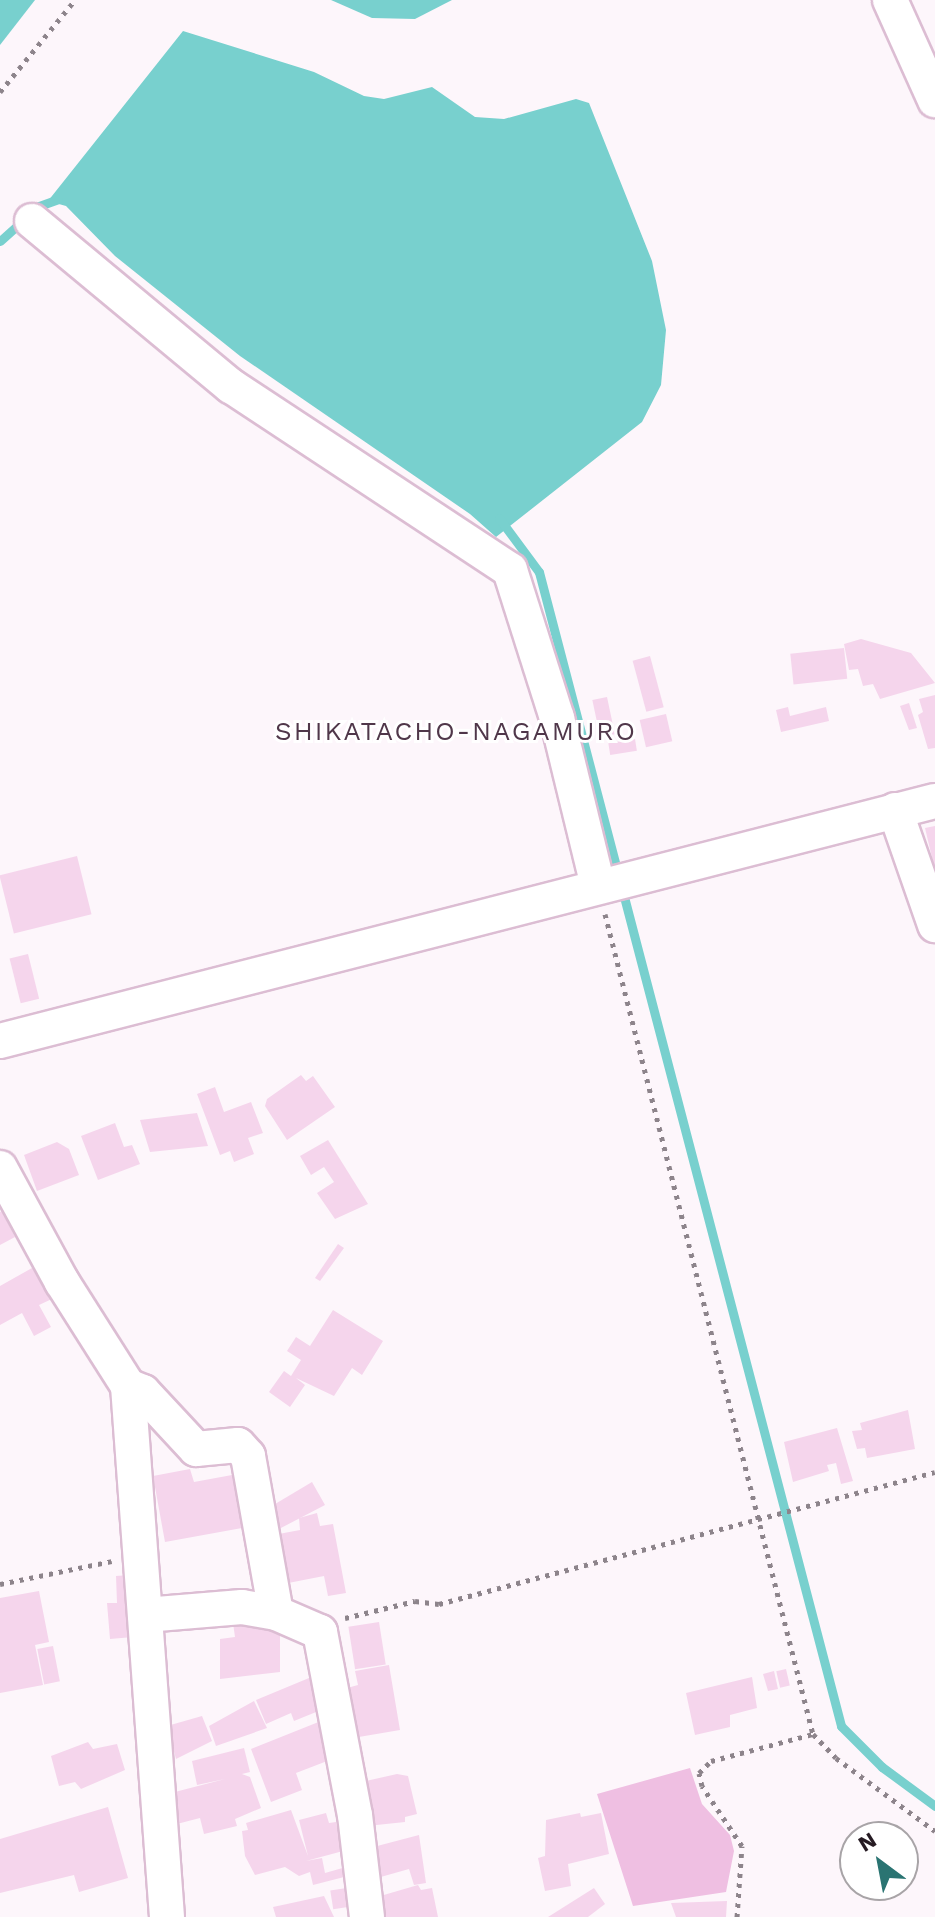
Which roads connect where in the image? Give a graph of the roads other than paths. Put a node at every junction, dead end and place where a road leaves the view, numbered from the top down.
1 (890, 0) edge
2 (935, 100) edge
3 (32, 221) dead end
4 (935, 801) edge
5 (895, 810) junction
6 (598, 886) junction
7 (935, 925) edge
8 (0, 1041) edge
9 (0, 1168) edge
10 (128, 1386) junction
11 (276, 1613) junction
12 (145, 1615) junction
13 (167, 1917) edge
14 (367, 1917) edge

1 - 2 street
3 - 6 street
4 - 5 street
5 - 6 street
5 - 7 street
6 - 8 street
9 - 10 street
10 - 11 street
10 - 12 street
11 - 12 street
11 - 14 street
12 - 13 street

